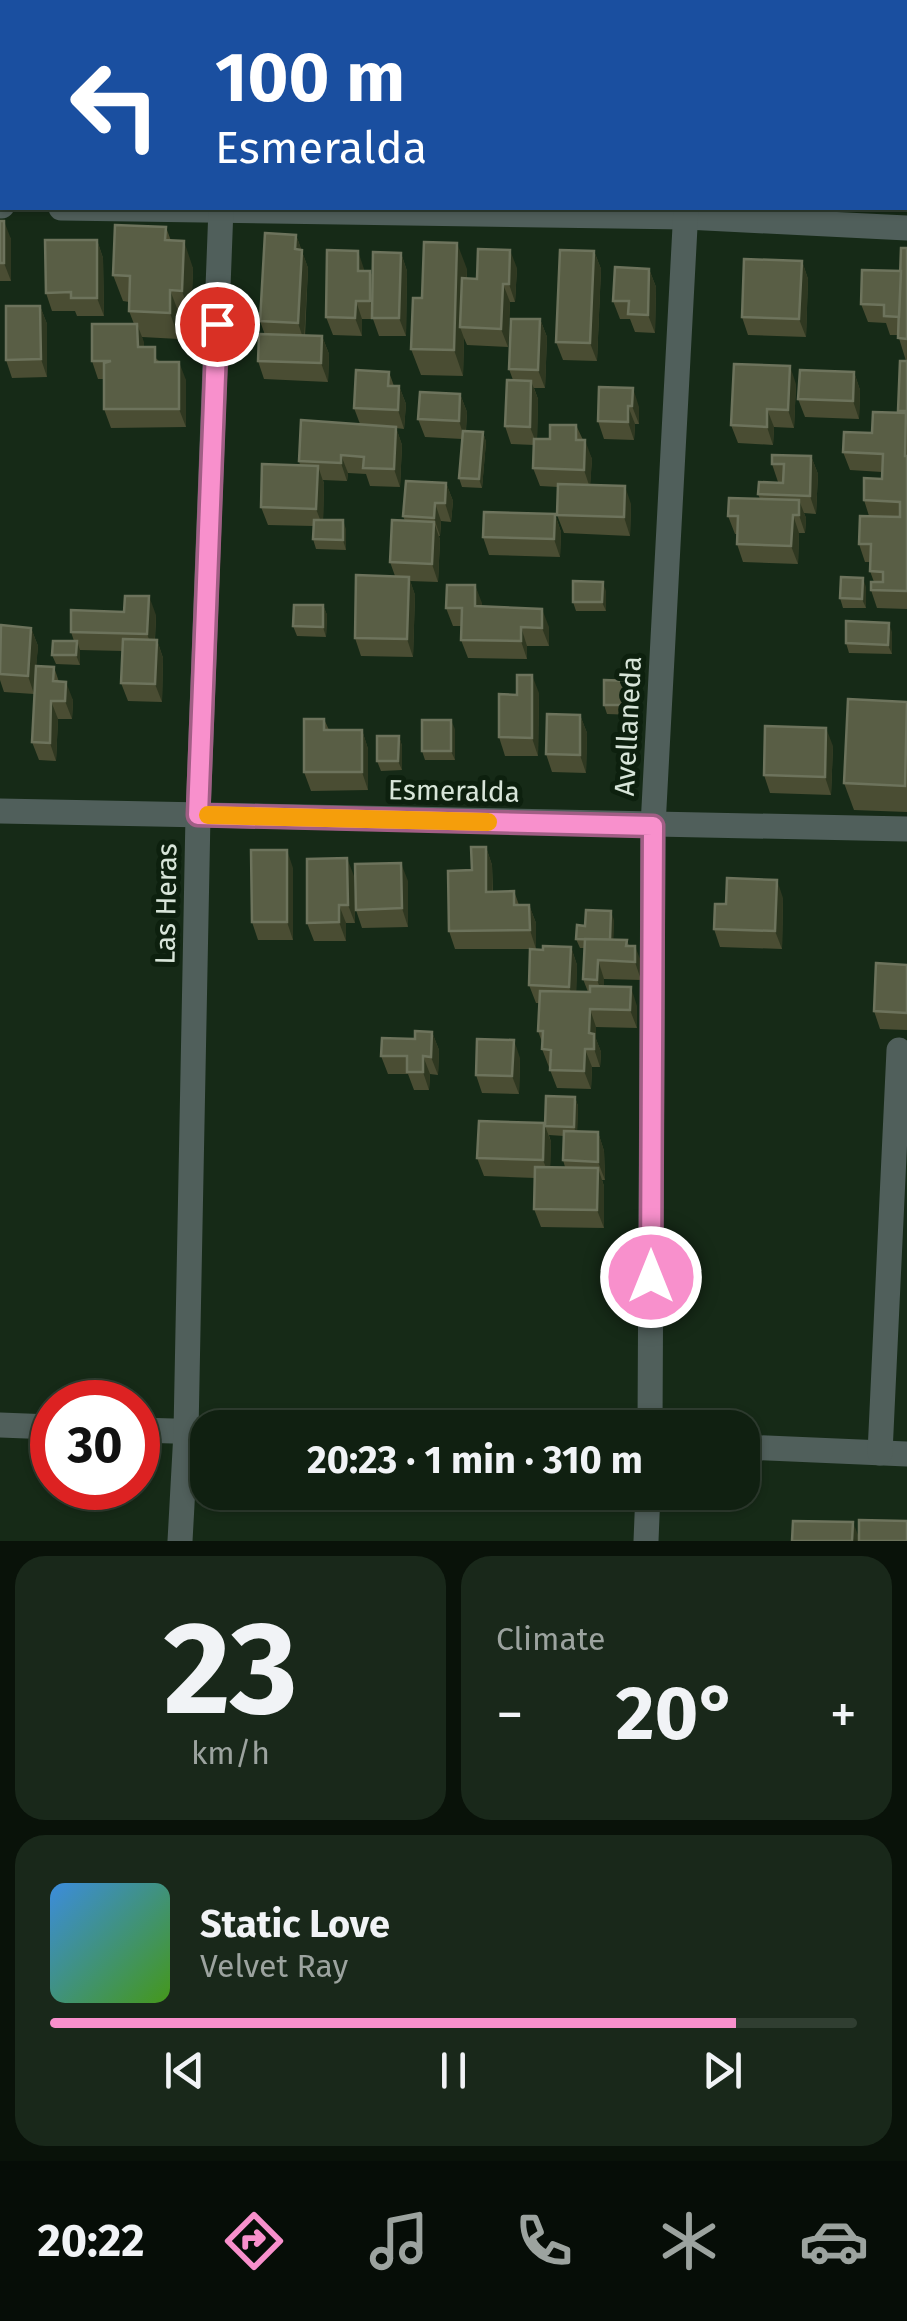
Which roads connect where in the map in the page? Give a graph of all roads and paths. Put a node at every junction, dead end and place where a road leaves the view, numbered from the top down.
1 (221, 210) edge
2 (376, 210) edge
3 (686, 212) edge
4 (907, 228) edge
5 (0, 811) edge
6 (198, 815) junction
7 (653, 826) junction
8 (907, 829) edge
9 (899, 1050) dead end
10 (197, 1410) edge
11 (650, 1410) edge
12 (0, 1426) edge
13 (30, 1427) edge
14 (160, 1431) edge
15 (190, 1432) edge
16 (760, 1449) edge
17 (880, 1453) junction
18 (907, 1454) edge
19 (190, 1477) edge
20 (647, 1510) edge
21 (180, 1541) edge
22 (646, 1541) edge

1 - 6 street, Las Heras
2 - 3 street
3 - 4 street
3 - 7 street, Avellaneda
5 - 6 street, Esmeralda
6 - 7 street, Esmeralda
6 - 10 street, Las Heras
7 - 8 street, Esmeralda
7 - 11 street, Avellaneda
9 - 17 street
12 - 13 street
14 - 15 street
16 - 17 street
17 - 18 street
19 - 21 street, Las Heras
20 - 22 street

